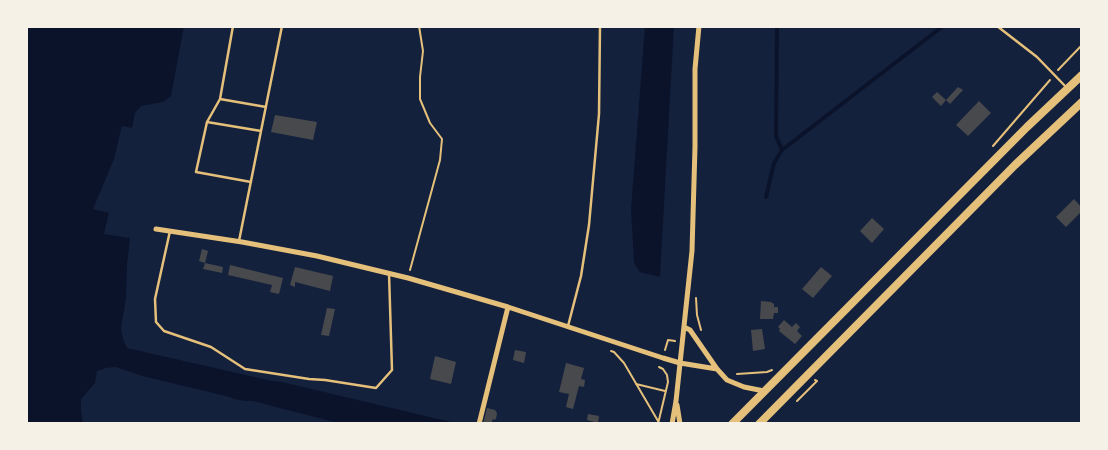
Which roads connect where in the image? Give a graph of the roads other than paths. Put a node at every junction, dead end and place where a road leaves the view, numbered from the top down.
1 (233, 26) edge
2 (282, 26) edge
3 (600, 26) edge
4 (699, 26) edge
5 (997, 26) edge
6 (1082, 75) edge
7 (1067, 88) junction
8 (220, 99) junction
9 (1082, 102) edge
10 (266, 107) junction
11 (207, 122) junction
12 (261, 131) junction
13 (251, 182) junction
14 (156, 229) dead end
15 (170, 231) junction
16 (239, 241) junction
17 (389, 273) junction
18 (508, 306) junction
19 (568, 326) junction
20 (684, 327) junction
21 (680, 363) junction
22 (717, 369) junction
23 (764, 391) junction
24 (676, 401) junction
25 (479, 424) edge
26 (672, 424) edge
27 (680, 424) edge
28 (732, 424) edge
29 (759, 424) edge

1 - 8 lane
2 - 10 lane
3 - 19 lane
4 - 20 street
5 - 7 lane
6 - 7 main road
7 - 23 main road
8 - 10 lane
8 - 11 lane
9 - 29 main road
10 - 12 lane
11 - 12 lane
11 - 13 lane
12 - 13 lane
13 - 16 lane
14 - 15 street
15 - 16 street
15 - 17 lane
16 - 17 street
17 - 18 street
18 - 19 street
18 - 25 street
19 - 21 street
20 - 21 street
20 - 22 street
21 - 22 street
21 - 24 street
22 - 23 street
23 - 28 main road
24 - 26 street
24 - 27 street

